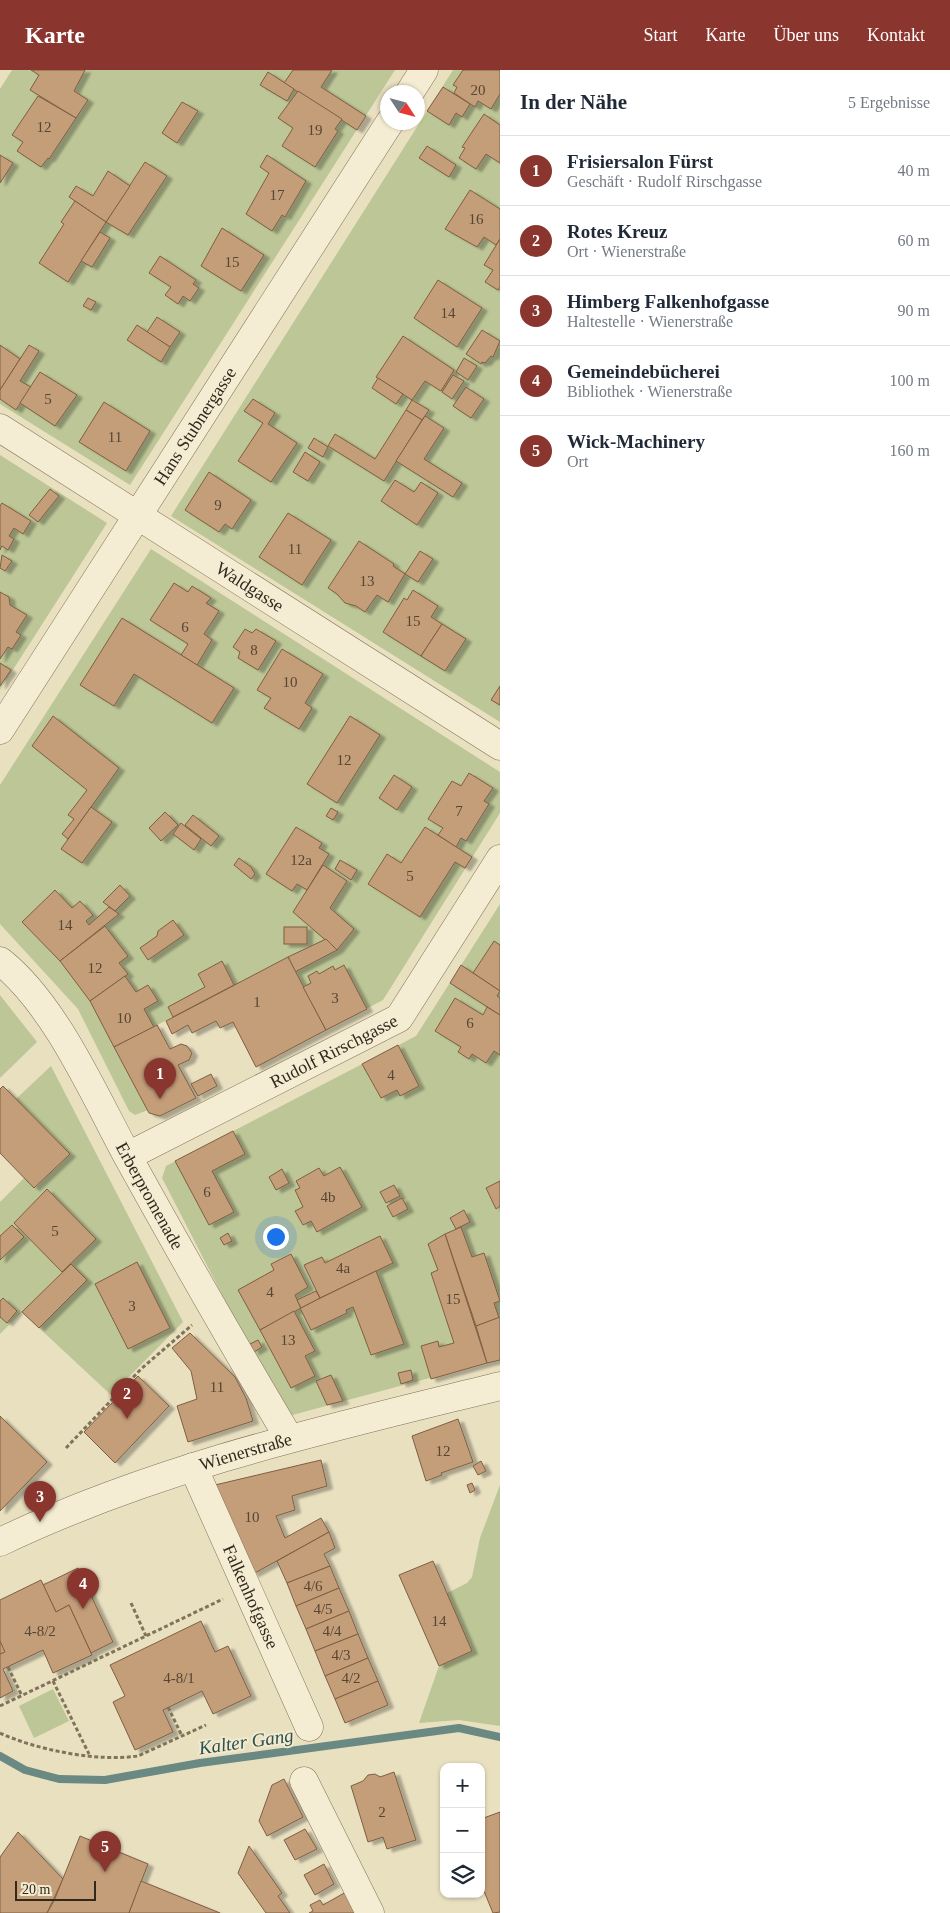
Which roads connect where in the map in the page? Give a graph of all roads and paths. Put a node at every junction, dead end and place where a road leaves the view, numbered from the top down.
1 (424, 70) edge
2 (414, 85) edge
3 (385, 130) edge
4 (0, 428) edge
5 (136, 515) junction
6 (0, 730) edge
7 (500, 746) edge
8 (500, 859) edge
9 (0, 961) edge
10 (128, 1156) junction
11 (214, 1312) junction
12 (500, 1386) edge
13 (288, 1438) junction
14 (66, 1448) dead end
15 (193, 1467) junction
16 (0, 1542) edge
17 (246, 1588) junction
18 (131, 1603) dead end
19 (146, 1636) junction
20 (8, 1667) dead end
21 (53, 1681) junction
22 (22, 1696) junction
23 (0, 1706) edge
24 (168, 1707) dead end
25 (206, 1725) dead end
26 (309, 1727) dead end
27 (0, 1733) edge
28 (182, 1736) junction
29 (89, 1755) junction
30 (304, 1781) dead end
31 (370, 1913) edge

1 - 2 street
3 - 5 street, Hans Stubnergasse
4 - 5 street, Waldgasse
5 - 6 street, Hans Stubnergasse
5 - 7 street, Waldgasse
8 - 10 street, Rudolf Rirschgasse
9 - 10 street, Erberpromenade
10 - 11 street, Erberpromenade
11 - 13 street, Erberpromenade
11 - 14 path
12 - 13 street, Wienerstraße
13 - 15 street, Wienerstraße
15 - 16 street, Wienerstraße
15 - 17 street, Falkenhofgasse
17 - 19 path
17 - 26 street, Falkenhofgasse
18 - 19 path
19 - 21 path
20 - 22 path
21 - 22 path
21 - 29 path
22 - 23 path
24 - 28 path
25 - 28 path
27 - 29 path
28 - 29 path
30 - 31 street

